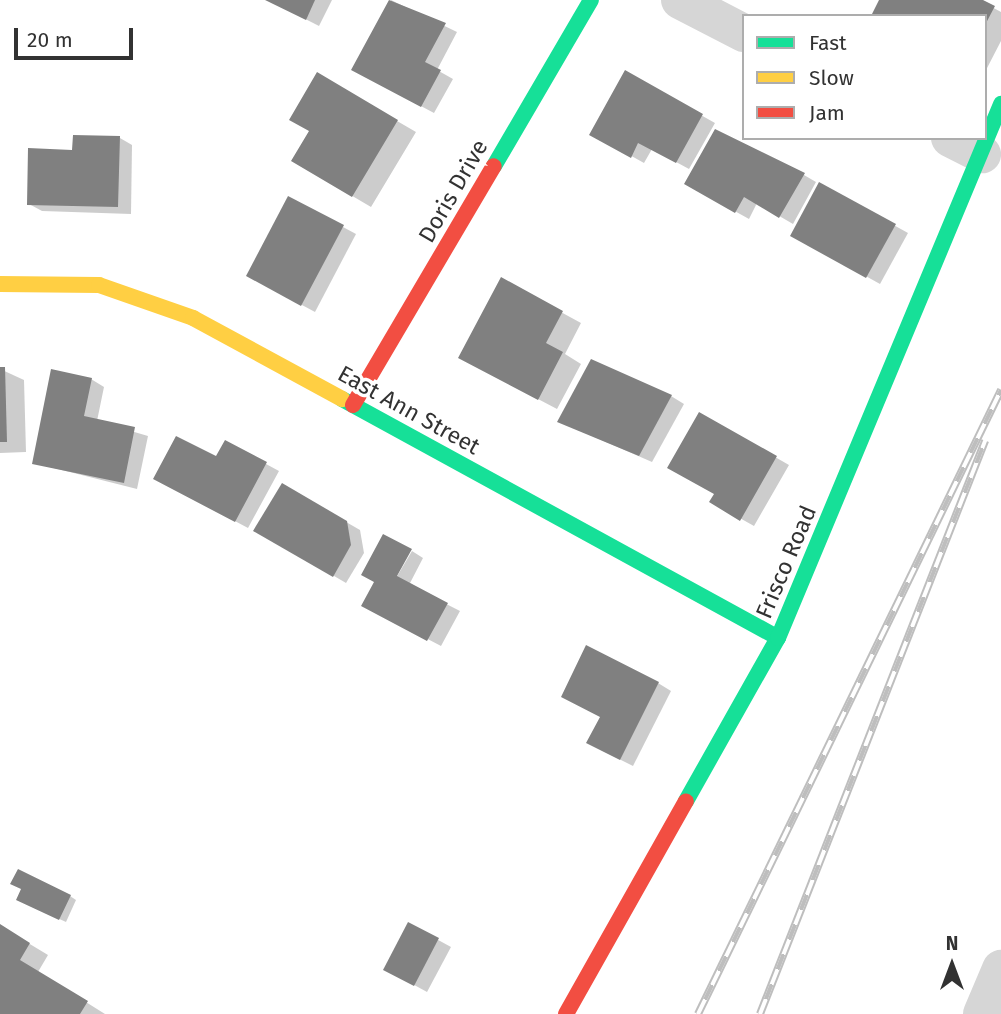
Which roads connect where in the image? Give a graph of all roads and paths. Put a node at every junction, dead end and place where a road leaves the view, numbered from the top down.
1 (591, 0) edge
2 (680, 0) edge
3 (742, 32) edge
4 (1001, 104) edge
5 (987, 121) edge
6 (966, 146) edge
7 (0, 284) edge
8 (353, 405) junction
9 (778, 638) junction
10 (1001, 969) edge
11 (566, 1014) edge
12 (982, 1014) edge

1 - 8 street, Doris Drive
2 - 3 street
4 - 5 street, Frisco Road
6 - 9 street, Frisco Road
7 - 8 street, East Ann Street
8 - 9 street, East Ann Street
9 - 11 street, Frisco Road
10 - 12 street

